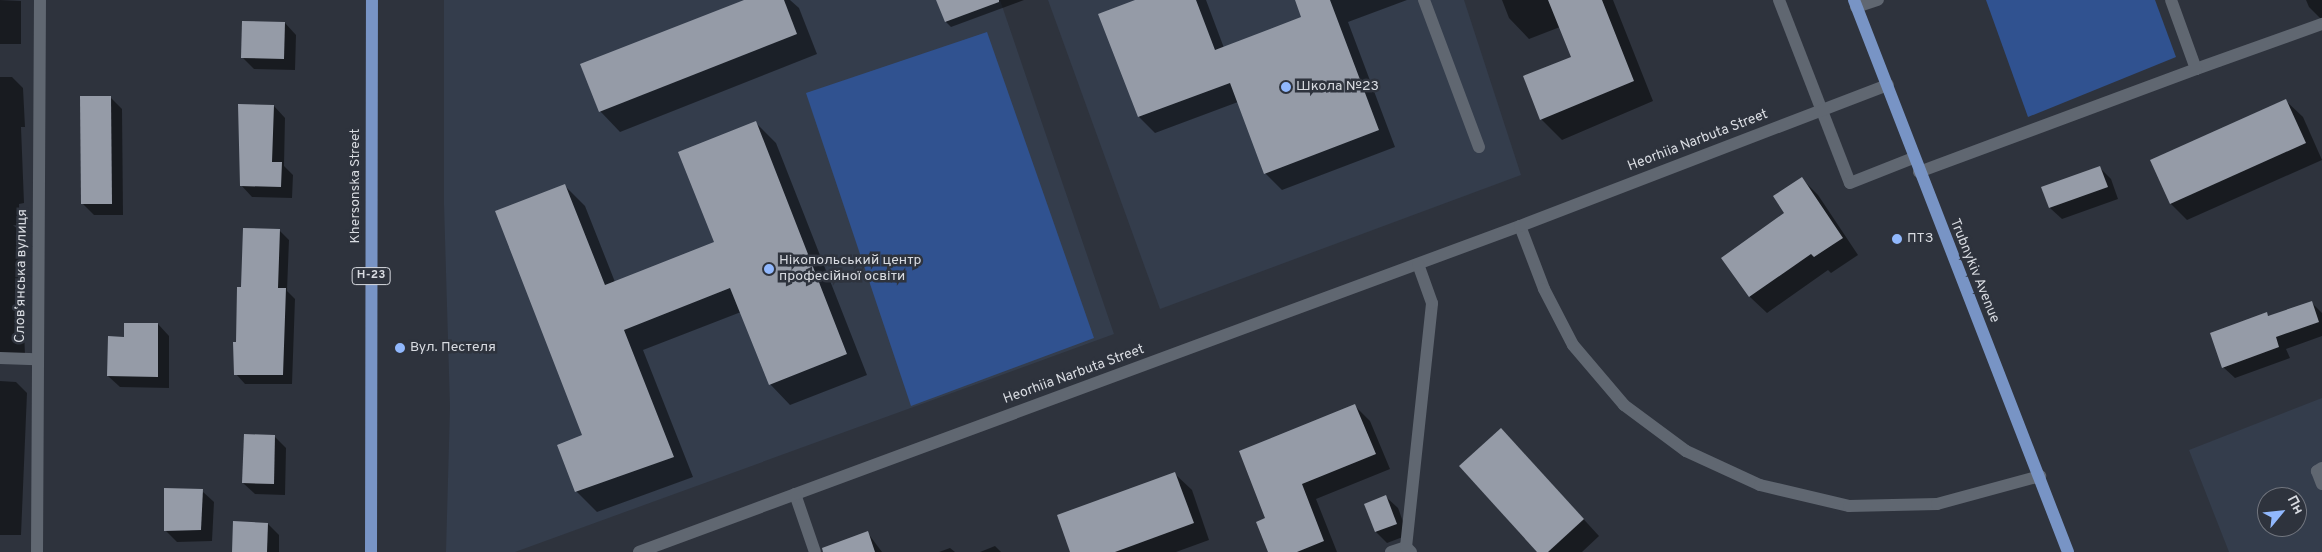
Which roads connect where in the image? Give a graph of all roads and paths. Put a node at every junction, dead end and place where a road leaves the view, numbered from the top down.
1 (40, 0) edge
2 (372, 0) edge
3 (1424, 0) edge
4 (1779, 0) edge
5 (1878, 0) edge
6 (2171, 0) edge
7 (1855, 3) edge
8 (2322, 24) edge
9 (2196, 69) junction
10 (1888, 85) junction
11 (1823, 109) junction
12 (1479, 147) dead end
13 (1914, 158) junction
14 (1919, 172) junction
15 (1520, 226) junction
16 (1418, 264) junction
17 (0, 358) edge
18 (36, 359) junction
19 (2322, 468) edge
20 (2040, 476) junction
21 (2322, 484) edge
22 (794, 494) junction
23 (1408, 550) edge
24 (37, 552) edge
25 (371, 552) edge
26 (639, 552) edge
27 (815, 552) edge
28 (1391, 552) edge
29 (2068, 552) edge

1 - 18 street, Словʼянська вулиця
2 - 25 main road, Khersonska Street / Н-23
3 - 12 street
4 - 11 street
5 - 7 street
6 - 9 street
7 - 10 main road, Trubnykiv Avenue
8 - 9 street
9 - 14 street
10 - 11 street, Heorhiia Narbuta Street
10 - 13 main road, Trubnykiv Avenue
11 - 13 street
11 - 15 street, Heorhiia Narbuta Street
13 - 14 main road, Trubnykiv Avenue
14 - 20 main road, Trubnykiv Avenue
15 - 16 street, Heorhiia Narbuta Street
15 - 20 street
16 - 22 street, Heorhiia Narbuta Street
16 - 23 street
17 - 18 street
18 - 24 street, Словʼянська вулиця
19 - 21 street
20 - 29 main road, Trubnykiv Avenue
22 - 26 street, Heorhiia Narbuta Street
22 - 27 street
23 - 28 street

